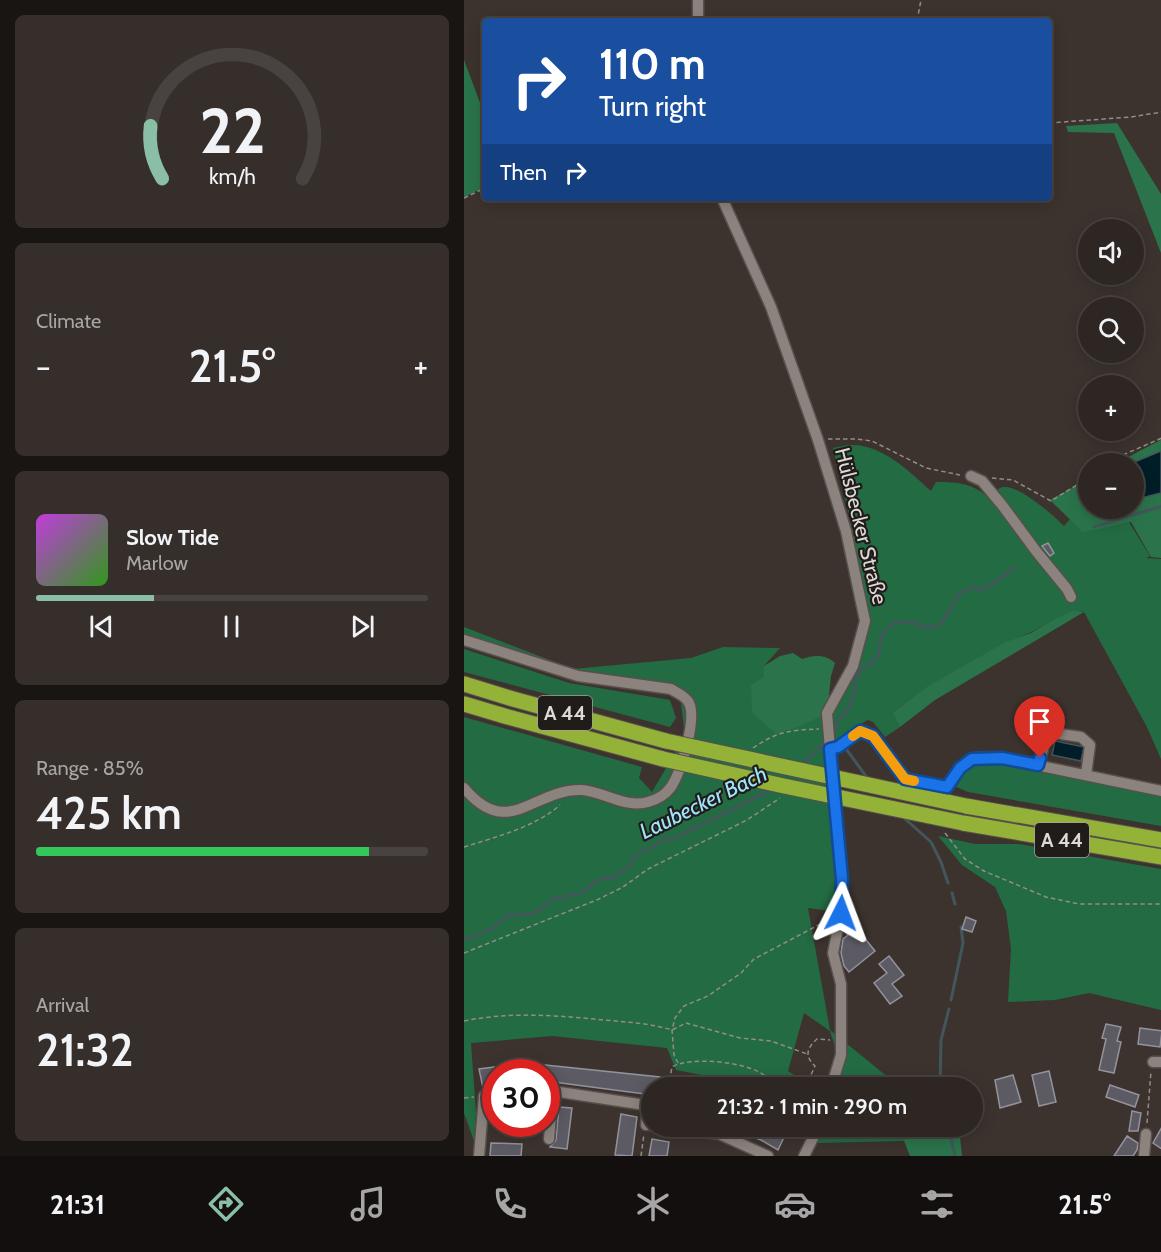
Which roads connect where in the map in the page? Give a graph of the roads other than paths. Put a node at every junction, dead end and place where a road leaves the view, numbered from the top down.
1 (698, 0) edge
2 (698, 18) edge
3 (723, 201) edge
4 (971, 476) road end
5 (1071, 597) dead end
6 (464, 640) edge
7 (464, 684) edge
8 (464, 704) edge
9 (834, 748) junction
10 (1038, 765) junction
11 (1086, 775) junction
12 (464, 788) edge
13 (1162, 791) edge
14 (1162, 840) edge
15 (1162, 857) edge
16 (834, 1077) edge
17 (560, 1092) edge
18 (641, 1105) edge
19 (482, 1115) edge
20 (1146, 1134) road end
21 (726, 1137) edge
22 (814, 1137) edge
23 (479, 1156) edge
24 (768, 1156) edge
25 (804, 1156) edge
26 (1144, 1156) edge

1 - 2 street
3 - 9 street, Hülsbecker Straße
4 - 5 street
6 - 12 street
7 - 14 highway, A 44, bridge
8 - 15 highway, A 44, bridge
9 - 10 street
9 - 16 street, Hülsbecker Straße
10 - 11 street
10 - 11 street
11 - 13 street
17 - 18 street
19 - 23 street
20 - 26 street
21 - 24 street
22 - 25 street

